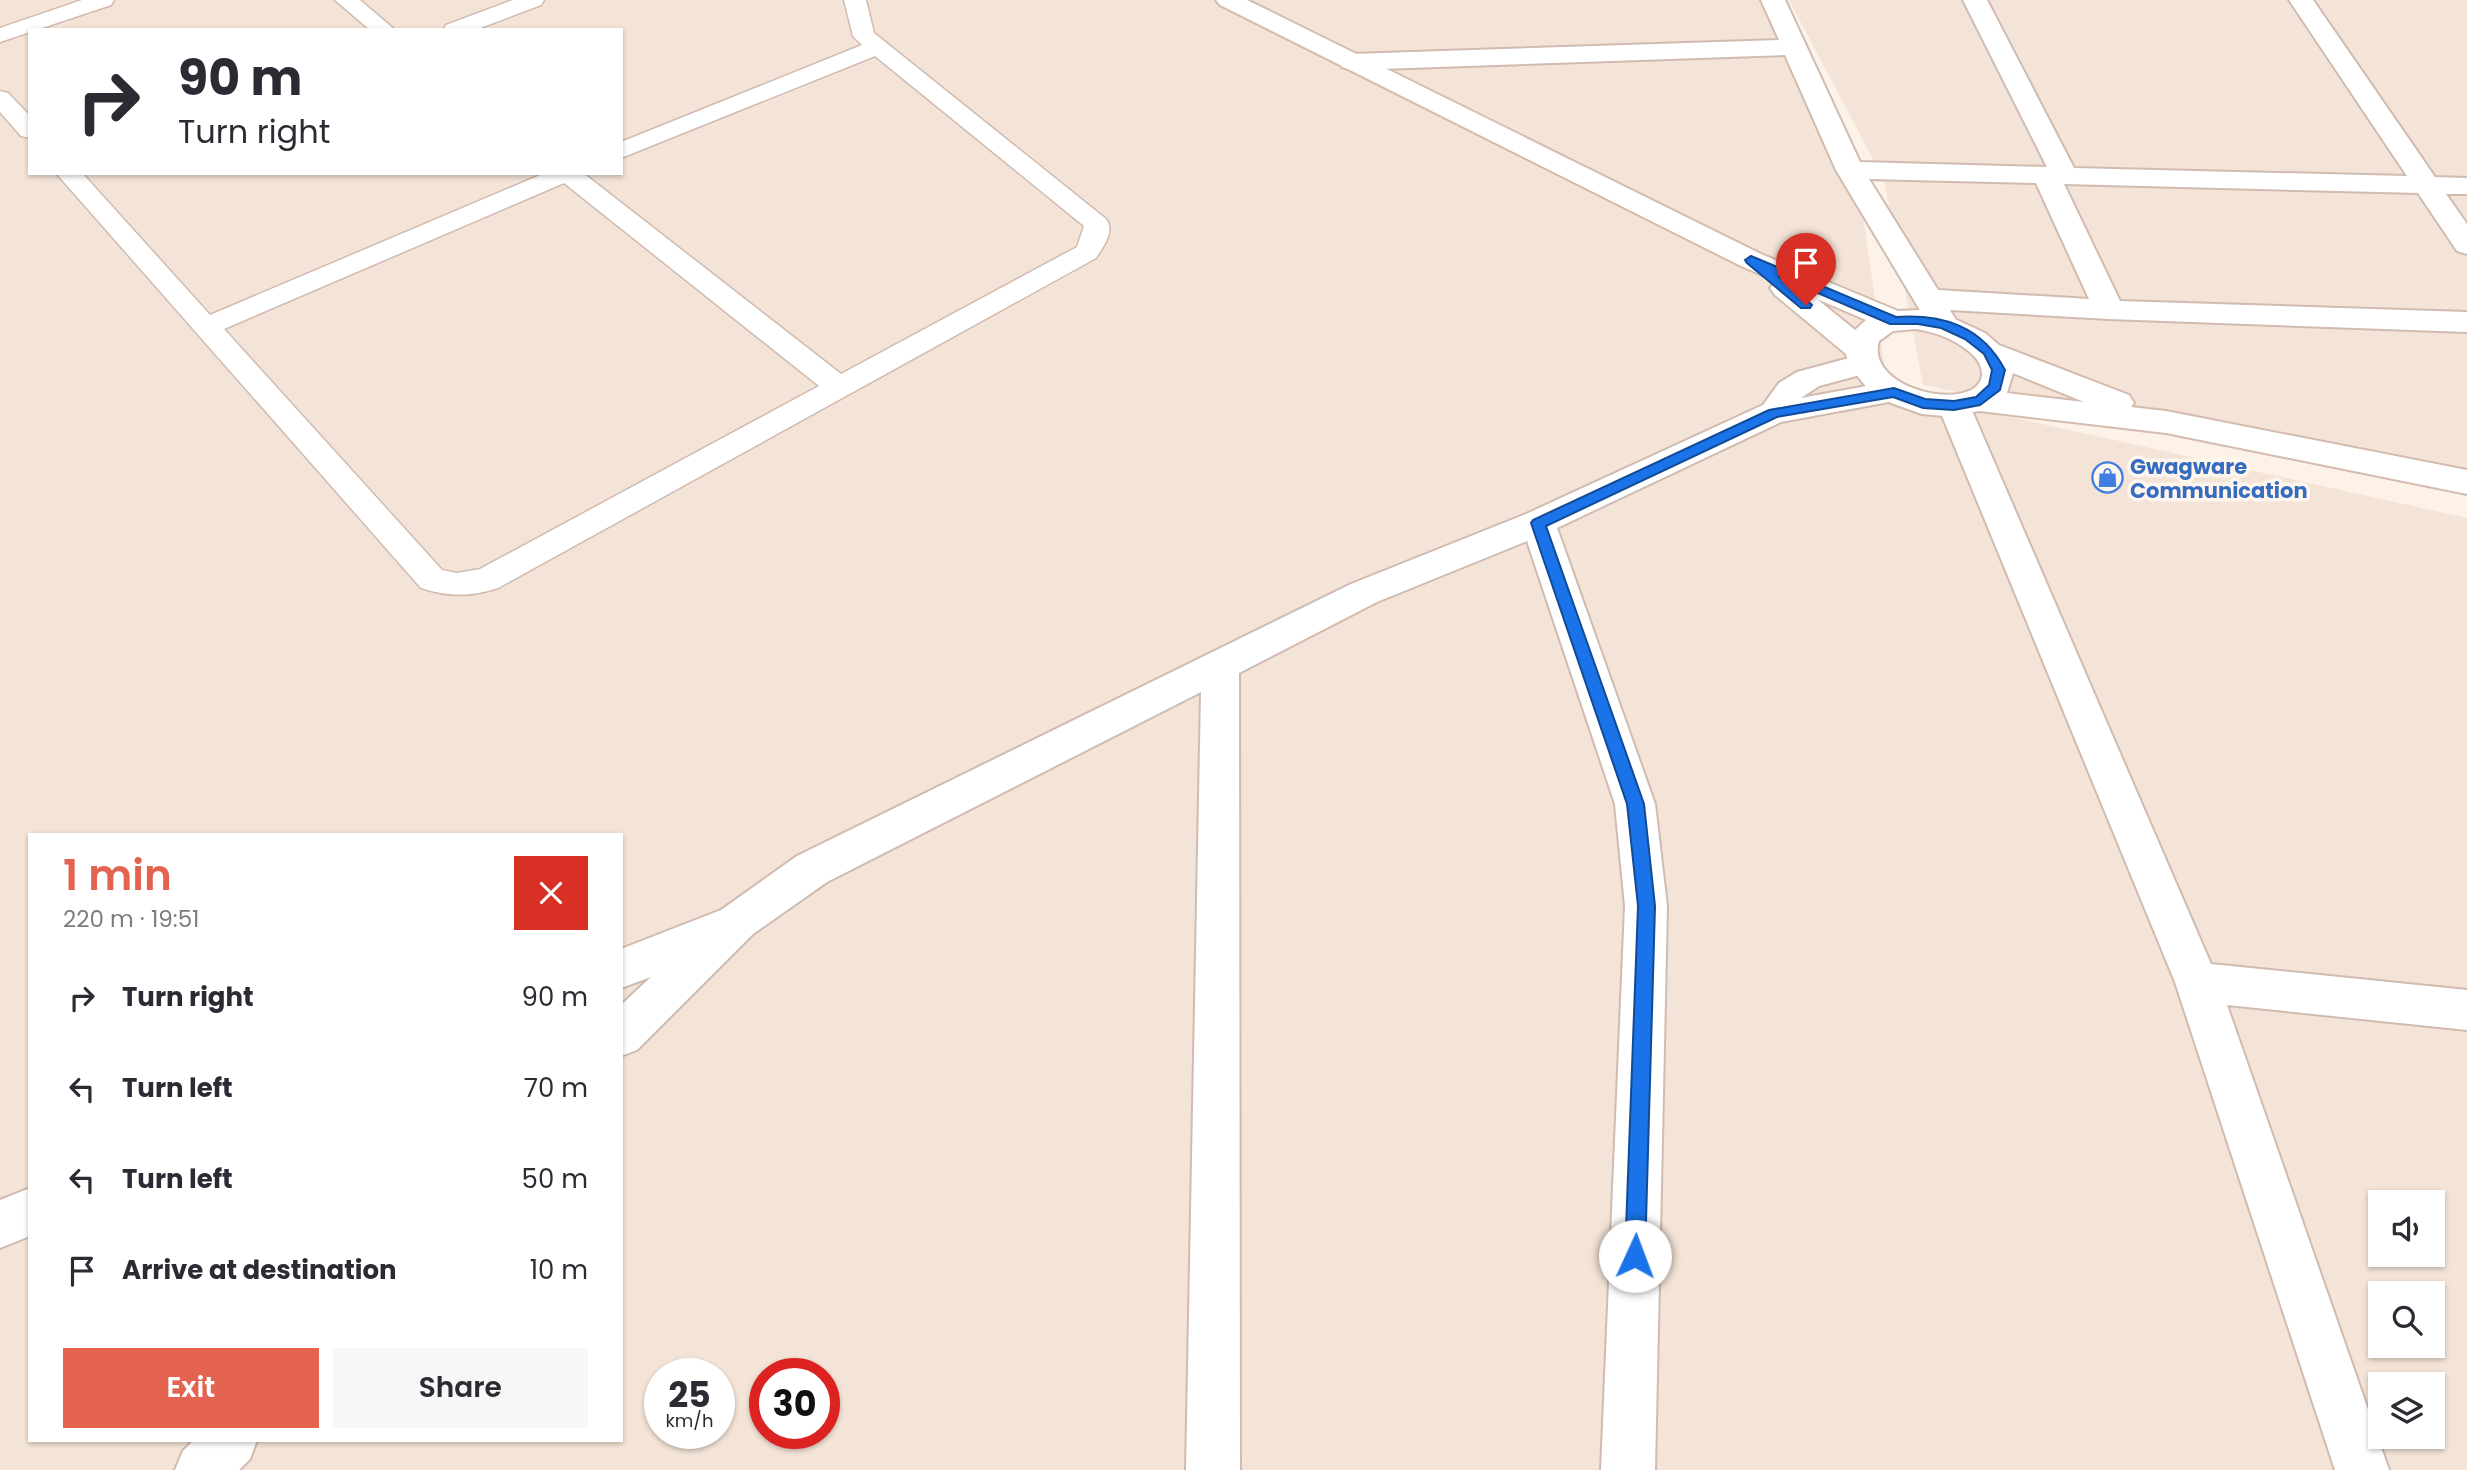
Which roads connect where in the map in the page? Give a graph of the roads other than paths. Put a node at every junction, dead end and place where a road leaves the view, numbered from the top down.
1 (103, 0) edge
2 (346, 0) edge
3 (533, 0) edge
4 (855, 0) edge
5 (1228, 0) edge
6 (1773, 0) edge
7 (1975, 0) edge
8 (2301, 0) edge
9 (381, 28) edge
10 (459, 28) edge
11 (0, 34) edge
12 (877, 47) junction
13 (1794, 47) junction
14 (1351, 62) junction
15 (0, 98) edge
16 (28, 129) edge
17 (623, 150) edge
18 (1850, 170) junction
19 (75, 175) edge
20 (562, 175) edge
21 (570, 175) edge
22 (2055, 175) junction
23 (2427, 185) junction
24 (2467, 186) edge
25 (2467, 245) edge
26 (1751, 260) junction
27 (1927, 299) junction
28 (2109, 310) junction
29 (1895, 321) junction
30 (2467, 322) edge
31 (1944, 324) junction
32 (205, 327) junction
33 (1989, 352) junction
34 (1862, 357) junction
35 (839, 387) junction
36 (1894, 392) junction
37 (1967, 403) junction
38 (1774, 413) junction
39 (2165, 422) junction
40 (2467, 482) edge
41 (1538, 523) junction
42 (1220, 664) junction
43 (737, 921) junction
44 (623, 968) edge
45 (2197, 982) junction
46 (2467, 1010) edge
47 (623, 1033) edge
48 (28, 1213) edge
49 (0, 1224) edge
50 (229, 1442) edge
51 (202, 1470) edge
52 (1213, 1470) edge
53 (1628, 1470) edge
54 (2362, 1470) edge

1 - 11 lane
2 - 9 lane
3 - 10 lane
4 - 12 lane
5 - 14 street
6 - 13 street
7 - 22 street
8 - 23 street
12 - 17 lane
12 - 35 lane
13 - 14 street
13 - 18 street
14 - 26 street
15 - 16 lane
18 - 22 street
18 - 27 street
19 - 32 lane
20 - 32 lane
21 - 35 lane
22 - 23 street
22 - 28 street
23 - 24 street
23 - 25 street
26 - 29 street
26 - 34 street
27 - 28 street
27 - 31 street
28 - 30 street
29 - 31 street
29 - 34 street
31 - 33 street
32 - 35 lane
33 - 37 street
33 - 39 street
34 - 36 street
34 - 38 street
36 - 37 street
36 - 38 street
37 - 39 street
37 - 45 street
38 - 41 street
39 - 40 street
41 - 42 street
41 - 53 street
42 - 43 street
42 - 52 street
43 - 44 street
43 - 47 street
45 - 46 street
45 - 54 street
48 - 49 street
50 - 51 street

